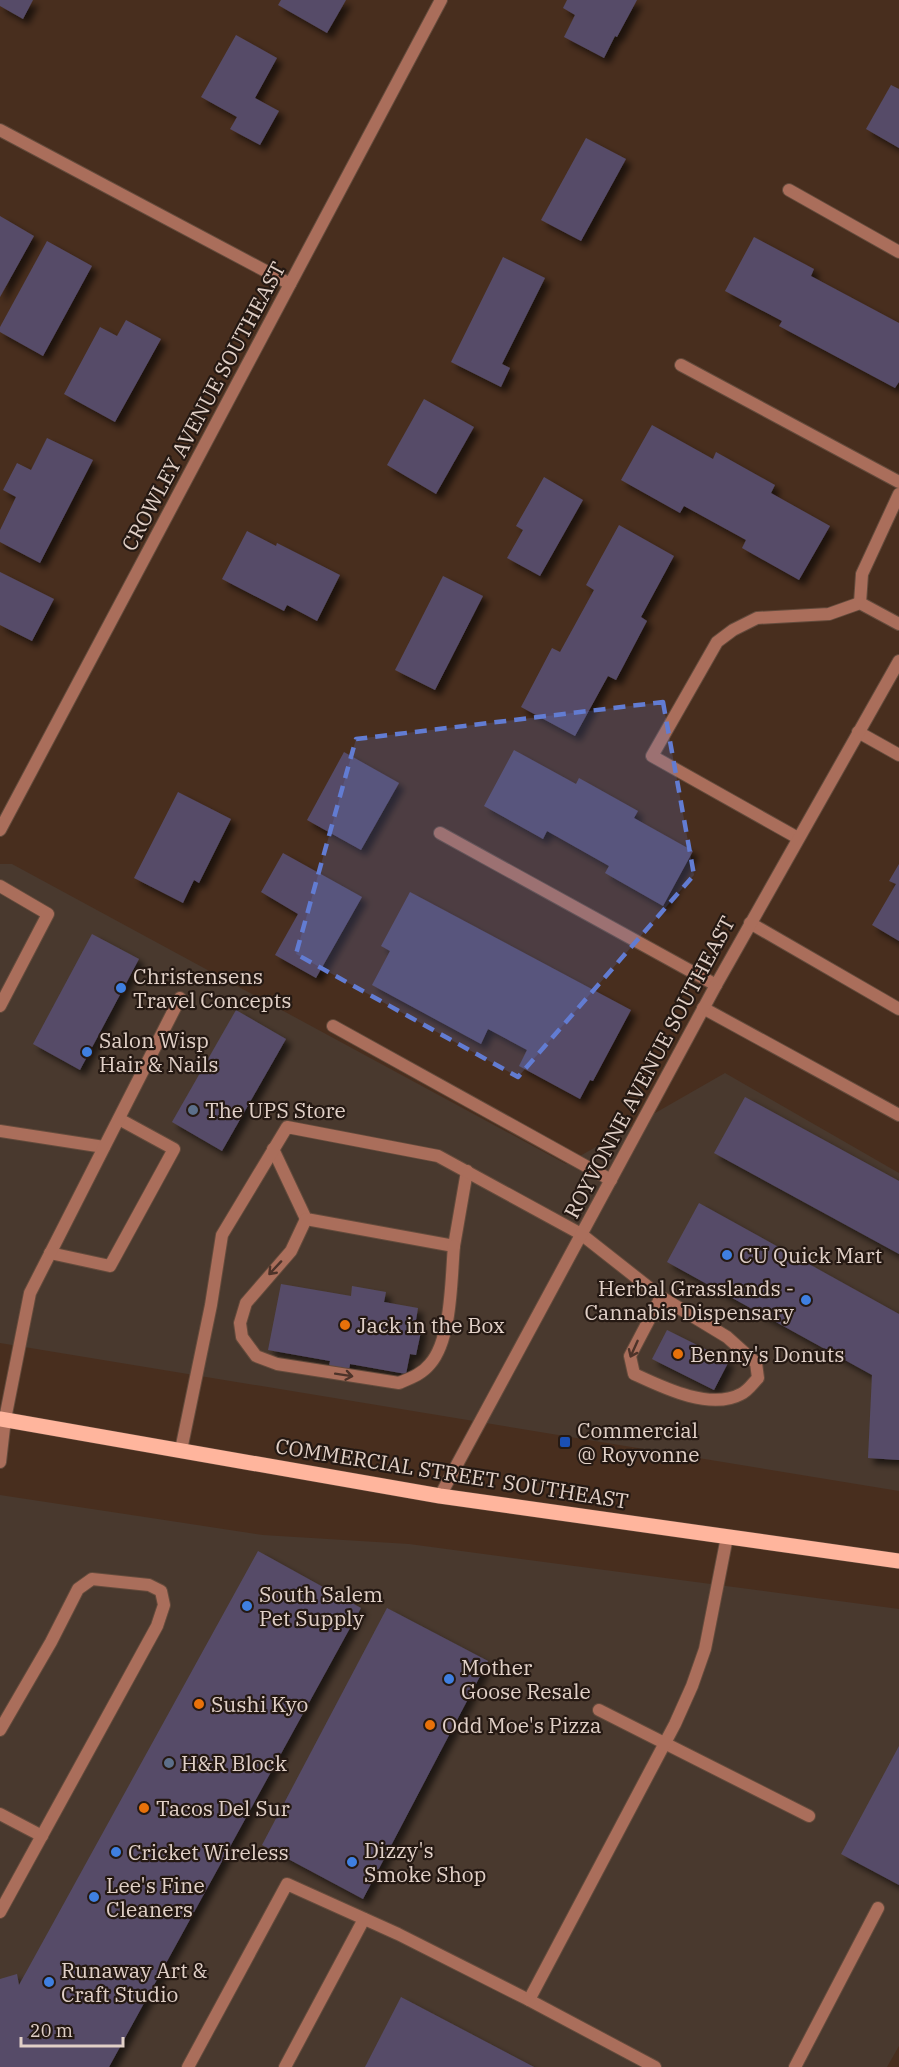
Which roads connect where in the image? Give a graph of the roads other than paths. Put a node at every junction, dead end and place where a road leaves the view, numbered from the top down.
1 (441, 0) edge
2 (0, 130) edge
3 (789, 190) dead end
4 (899, 252) edge
5 (290, 284) junction
6 (681, 365) dead end
7 (899, 482) edge
8 (899, 494) edge
9 (860, 603) junction
10 (899, 624) edge
11 (899, 661) edge
12 (858, 732) junction
13 (899, 755) edge
14 (0, 830) edge
15 (440, 833) dead end
16 (798, 838) junction
17 (0, 886) edge
18 (750, 923) junction
19 (716, 985) junction
20 (180, 998) dead end
21 (0, 1006) edge
22 (703, 1008) junction
23 (899, 1009) edge
24 (333, 1026) dead end
25 (899, 1115) edge
26 (119, 1119) junction
27 (0, 1131) edge
28 (104, 1147) junction
29 (273, 1149) junction
30 (467, 1171) junction
31 (611, 1180) junction
32 (306, 1219) junction
33 (581, 1234) junction
34 (454, 1246) junction
35 (50, 1253) junction
36 (661, 1297) junction
37 (3, 1419) edge
38 (181, 1450) junction
39 (0, 1462) edge
40 (440, 1496) junction
41 (727, 1537) junction
42 (899, 1562) edge
43 (599, 1710) dead end
44 (0, 1730) edge
45 (664, 1744) junction
46 (0, 1814) edge
47 (809, 1816) dead end
48 (42, 1836) junction
49 (878, 1908) dead end
50 (0, 1912) edge
51 (364, 1919) junction
52 (529, 2000) junction
53 (188, 2067) edge
54 (285, 2067) edge
55 (654, 2067) edge
56 (795, 2067) edge

1 - 5 street, CROWLEY AVENUE SOUTHEAST
2 - 5 street
3 - 4 street
5 - 14 street, CROWLEY AVENUE SOUTHEAST
6 - 7 street
8 - 9 street
9 - 10 street
9 - 16 street
11 - 12 street, ROYVONNE AVENUE SOUTHEAST
12 - 13 street
12 - 16 street, ROYVONNE AVENUE SOUTHEAST
15 - 19 street
16 - 18 street, ROYVONNE AVENUE SOUTHEAST
17 - 21 street
18 - 19 street, ROYVONNE AVENUE SOUTHEAST
18 - 23 street
19 - 22 street, ROYVONNE AVENUE SOUTHEAST
20 - 26 street
22 - 25 street
22 - 31 street, ROYVONNE AVENUE SOUTHEAST
24 - 31 street
26 - 28 street
26 - 35 street
27 - 28 street
28 - 35 street
29 - 30 street
29 - 32 street
29 - 38 street
30 - 33 street
30 - 34 street
31 - 33 street, ROYVONNE AVENUE SOUTHEAST
32 - 34 street
32 -> 34 street
33 - 36 street
33 - 40 street, ROYVONNE AVENUE SOUTHEAST
35 - 37 street
36 -> 36 street
37 - 38 main road, COMMERCIAL STREET SOUTHEAST
37 - 39 street
38 - 40 main road, COMMERCIAL STREET SOUTHEAST
40 - 41 main road, COMMERCIAL STREET SOUTHEAST
41 - 42 main road, COMMERCIAL STREET SOUTHEAST
41 - 45 street
43 - 45 street
44 - 48 street
45 - 47 street
45 - 52 street
46 - 48 street
48 - 50 street
49 - 56 street
51 - 52 street
51 - 53 street
51 - 54 street
52 - 55 street

